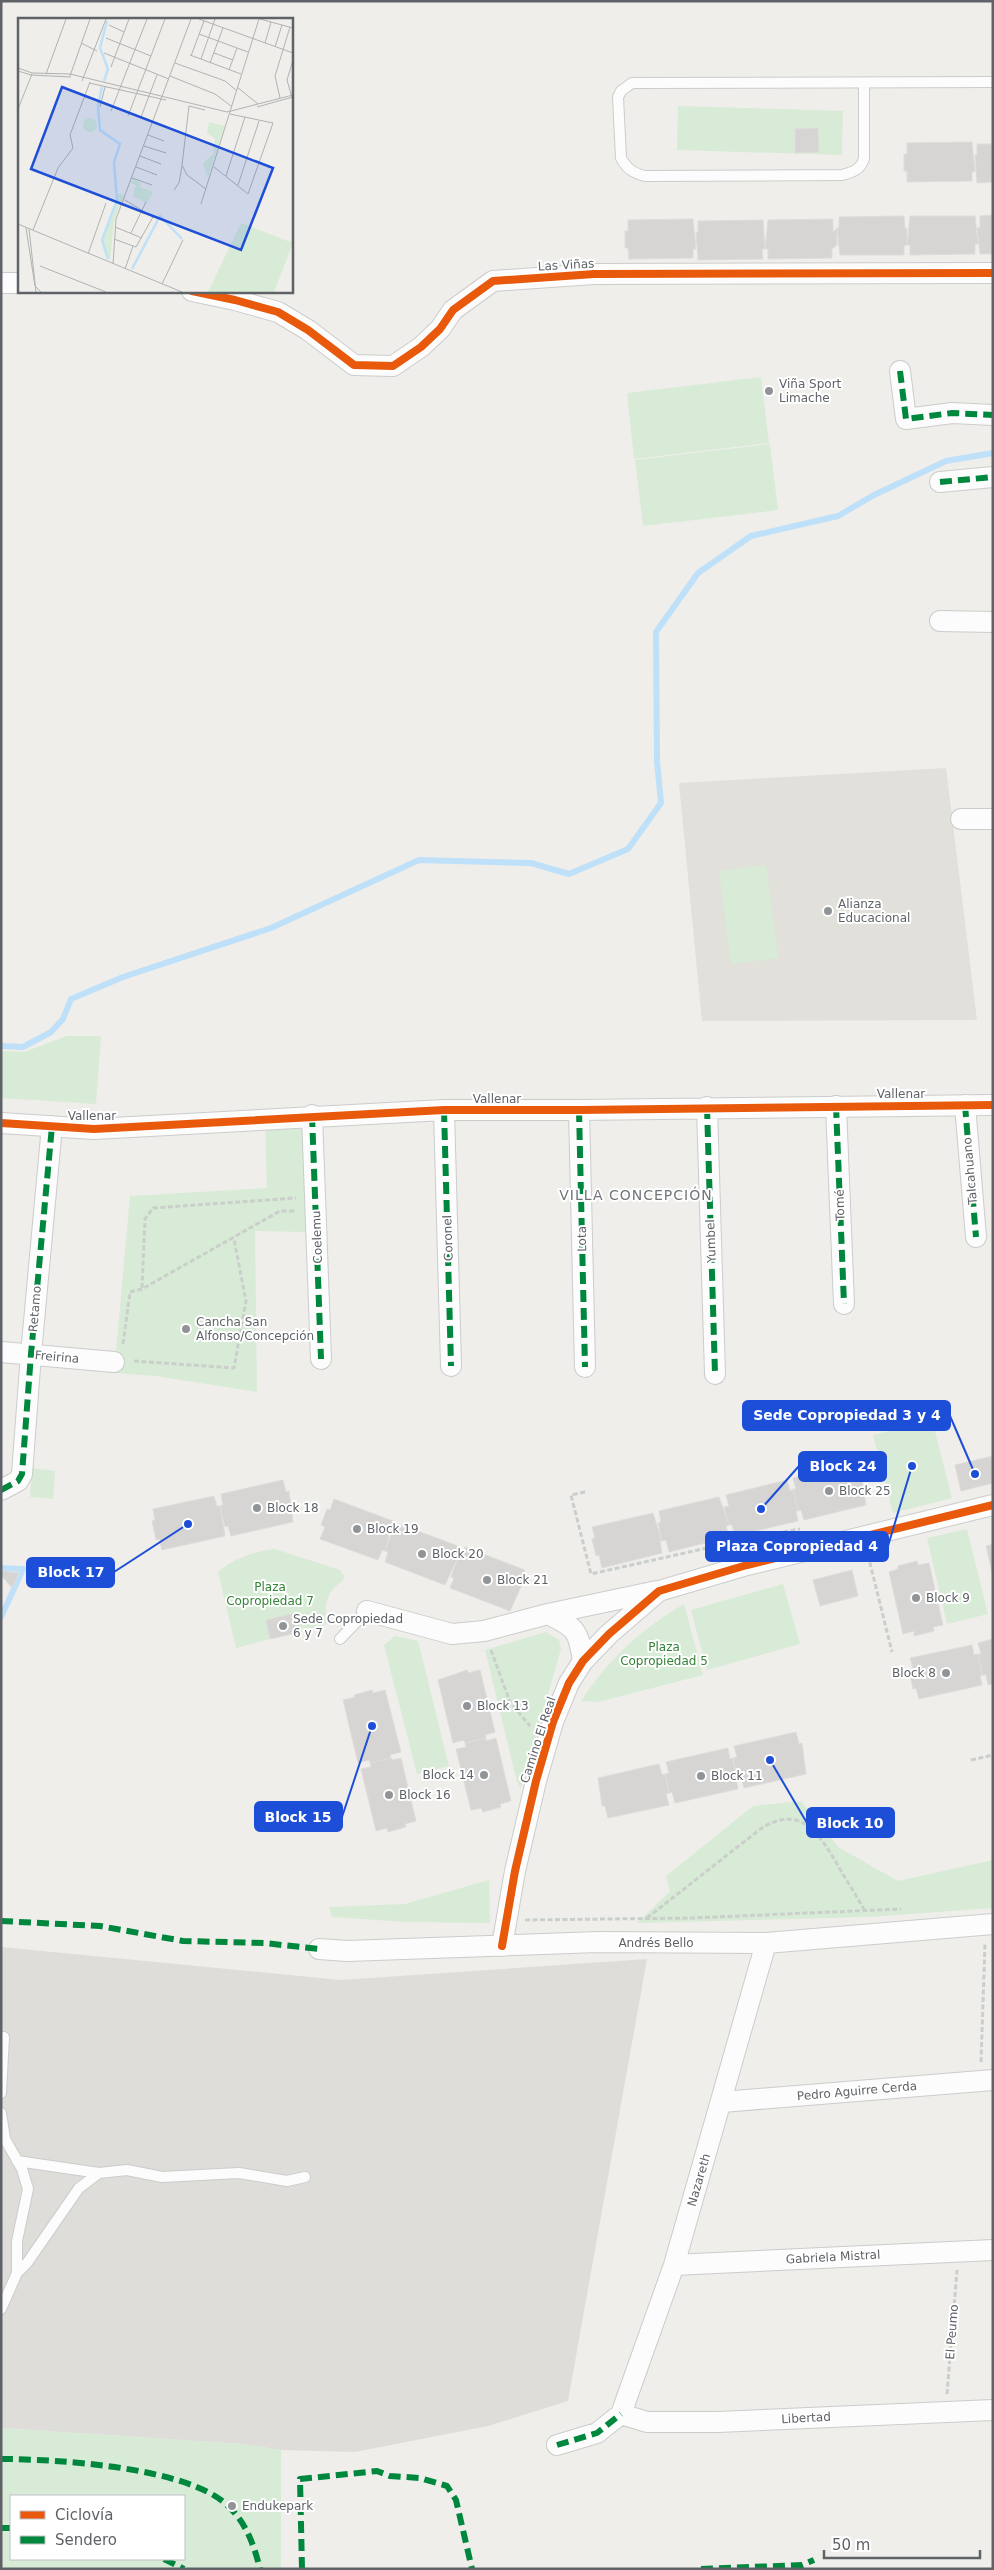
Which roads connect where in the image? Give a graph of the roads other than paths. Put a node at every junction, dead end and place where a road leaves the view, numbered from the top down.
1 (993, 82) edge
2 (864, 83) junction
3 (993, 273) edge
4 (1, 283) edge
5 (18, 283) edge
6 (197, 292) edge
7 (900, 371) dead end
8 (993, 415) edge
9 (993, 477) edge
10 (940, 482) dead end
11 (940, 621) dead end
12 (993, 622) edge
13 (961, 819) dead end
14 (993, 820) edge
15 (993, 1104) edge
16 (965, 1105) junction
17 (836, 1106) junction
18 (707, 1107) junction
19 (444, 1110) junction
20 (579, 1110) junction
21 (312, 1115) junction
22 (1, 1122) edge
23 (52, 1126) junction
24 (976, 1237) dead end
25 (844, 1304) dead end
26 (1, 1352) edge
27 (31, 1354) junction
28 (321, 1359) dead end
29 (122, 1361) road end
30 (451, 1366) dead end
31 (585, 1367) dead end
32 (715, 1374) dead end
33 (5, 1488) edge
34 (993, 1505) edge
35 (659, 1591) junction
36 (367, 1611) joint
37 (548, 1614) junction
38 (340, 1639) dead end
39 (583, 1661) junction
40 (989, 1924) edge
41 (766, 1943) junction
42 (502, 1946) junction
43 (319, 1949) dead end
44 (4, 2037) dead end
45 (987, 2080) edge
46 (1, 2093) edge
47 (722, 2102) junction
48 (1, 2113) edge
49 (17, 2161) junction
50 (99, 2173) junction
51 (305, 2177) dead end
52 (993, 2250) edge
53 (674, 2265) junction
54 (17, 2273) junction
55 (1, 2309) edge
56 (993, 2410) edge
57 (621, 2414) junction
58 (557, 2444) dead end

1 - 2 lane
2 - 2 lane
3 - 6 street, Las Viñas
4 - 5 street
7 - 8 street
9 - 10 street
11 - 12 street
13 - 14 street
15 - 16 street, Vallenar
16 - 17 street, Vallenar
16 - 24 street, Talcahuano
17 - 18 street, Vallenar
17 - 25 street, Tomé
18 - 20 street, Vallenar
18 - 32 street, Yumbel
19 - 20 street, Vallenar
19 - 21 street, Vallenar
19 - 30 street, Coronel
20 - 31 street, Lota
21 - 23 street, Vallenar
21 - 28 street, Coelemu
22 - 23 street, Vallenar
23 - 27 street, Retamo
26 - 27 street, Freirina
27 - 29 street, Freirina
27 - 33 street, Retamo
34 - 35 street, Camino El Real
35 - 37 street
35 - 39 street, Camino El Real
36 - 37 street
36 - 38 lane
37 - 39 street
39 - 42 street, Camino El Real
40 - 41 street, Andrés Bello
41 - 42 street, Andrés Bello
41 - 47 street, Nazareth
42 - 43 street, Andrés Bello
44 - 46 lane
45 - 47 street, Pedro Aguirre Cerda
47 - 53 street, Nazareth
48 - 49 lane
49 - 50 lane
49 - 54 lane
50 - 51 lane
50 - 54 lane
52 - 53 street, Gabriela Mistral
53 - 57 street, Nazareth
54 - 55 lane
56 - 57 street, Libertad
57 - 58 street

